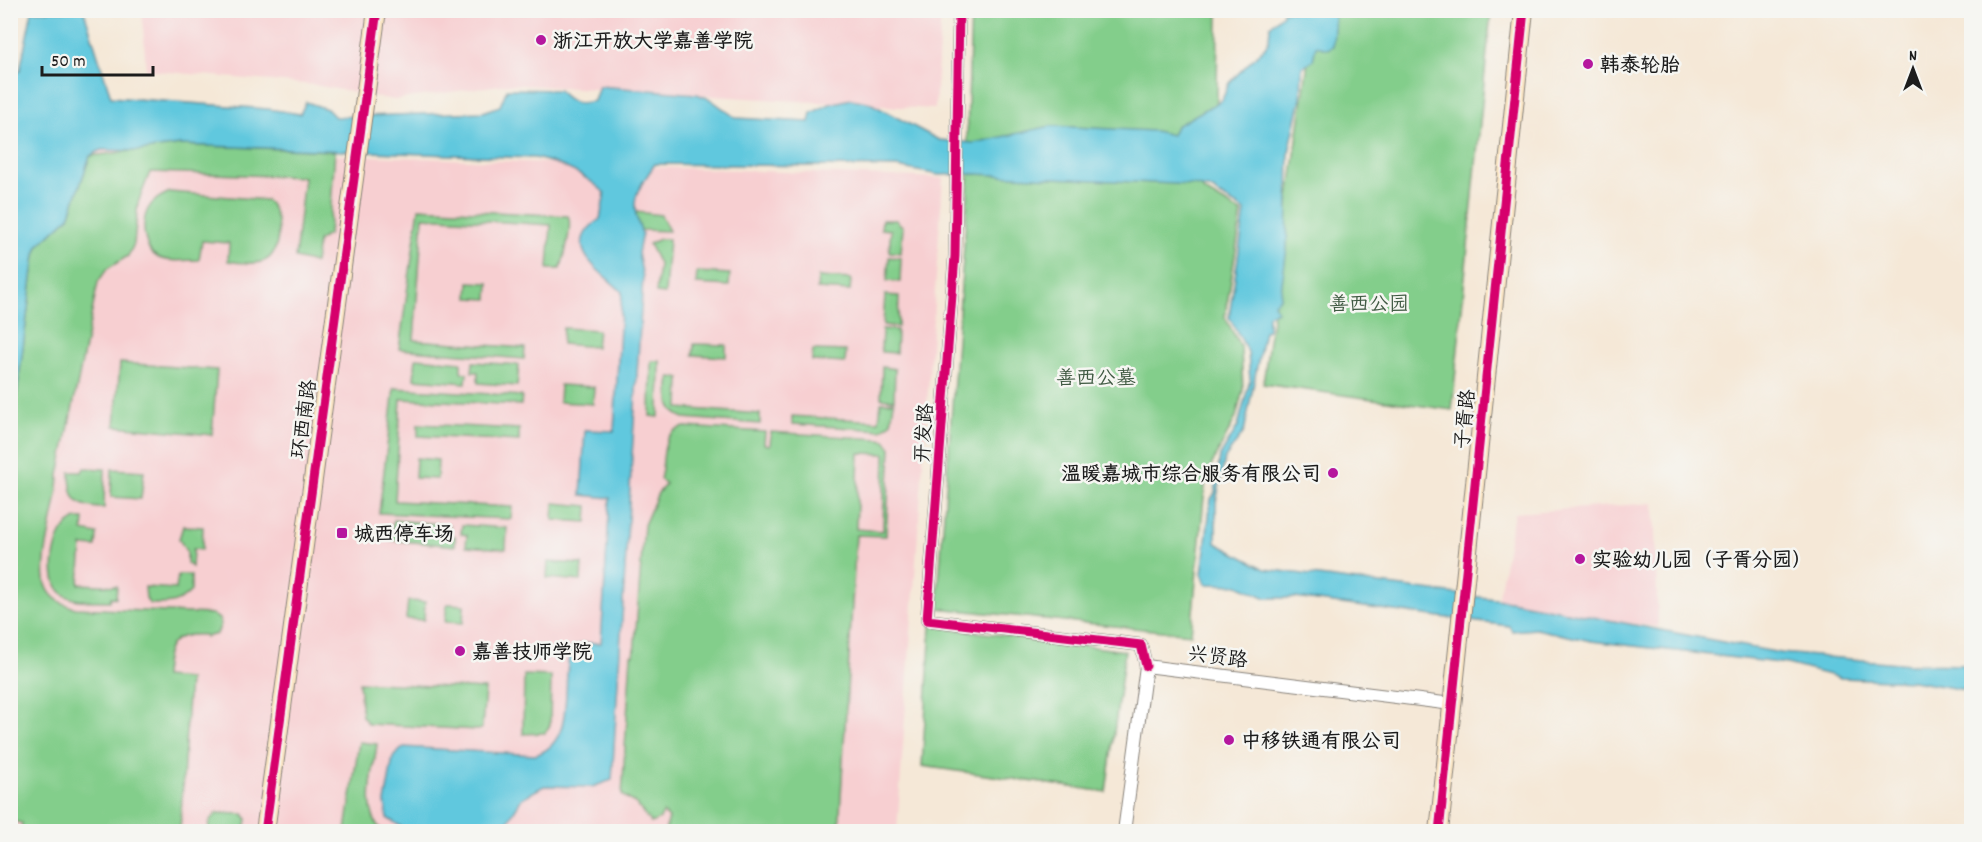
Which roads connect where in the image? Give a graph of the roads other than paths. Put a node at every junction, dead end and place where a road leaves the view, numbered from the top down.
1 (377, 10) edge
2 (958, 10) edge
3 (1524, 10) edge
4 (1146, 666) junction
5 (1452, 704) junction
6 (265, 831) edge
7 (1124, 831) edge
8 (1439, 831) edge

1 - 6 street, 环西南路
2 - 4 street, 开发路
3 - 5 street, 子胥路
4 - 5 street, 兴贤路
4 - 7 street
5 - 8 street, 子胥路

